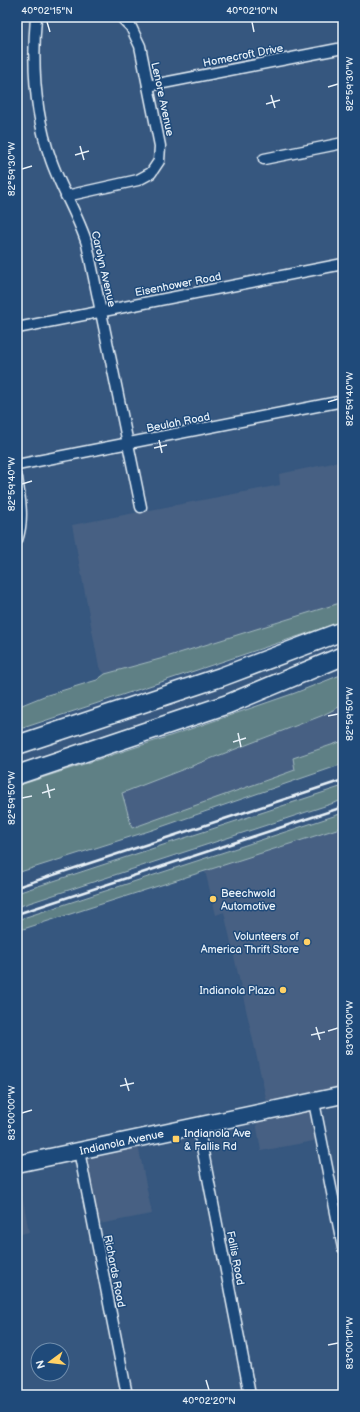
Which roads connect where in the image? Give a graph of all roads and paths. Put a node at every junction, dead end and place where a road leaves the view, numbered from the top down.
1 (36, 17) edge
2 (121, 17) edge
3 (343, 48) edge
4 (148, 86) junction
5 (343, 143) edge
6 (264, 159) dead end
7 (66, 196) junction
8 (343, 264) edge
9 (101, 311) junction
10 (17, 328) edge
11 (343, 401) edge
12 (128, 444) junction
13 (17, 465) edge
14 (17, 478) edge
15 (141, 507) dead end
16 (17, 540) edge
17 (343, 631) edge
18 (343, 656) edge
19 (17, 745) edge
20 (17, 775) edge
21 (343, 1095) edge
22 (314, 1102) junction
23 (198, 1126) junction
24 (79, 1151) junction
25 (17, 1164) edge
26 (343, 1248) edge
27 (127, 1395) edge
28 (250, 1395) edge

1 - 7 street, Carolyn Avenue
2 - 4 street, Lenore Avenue
3 - 4 street, Homecroft Drive
4 - 7 street, Lenore Avenue
5 - 6 street
7 - 9 street, Carolyn Avenue
8 - 9 street, Eisenhower Road
9 - 10 street, Eisenhower Road
9 - 12 street, Carolyn Avenue
11 - 12 street, Beulah Road
12 - 13 street, Beulah Road
12 - 15 street, Carolyn Avenue
14 - 16 street
17 - 19 highway
18 - 20 highway
21 - 22 main road, Indianola Avenue
22 - 23 main road, Indianola Avenue
22 - 26 street
23 - 24 main road, Indianola Avenue
23 - 28 street, Fallis Road
24 - 25 main road, Indianola Avenue
24 - 27 street, Richards Road

